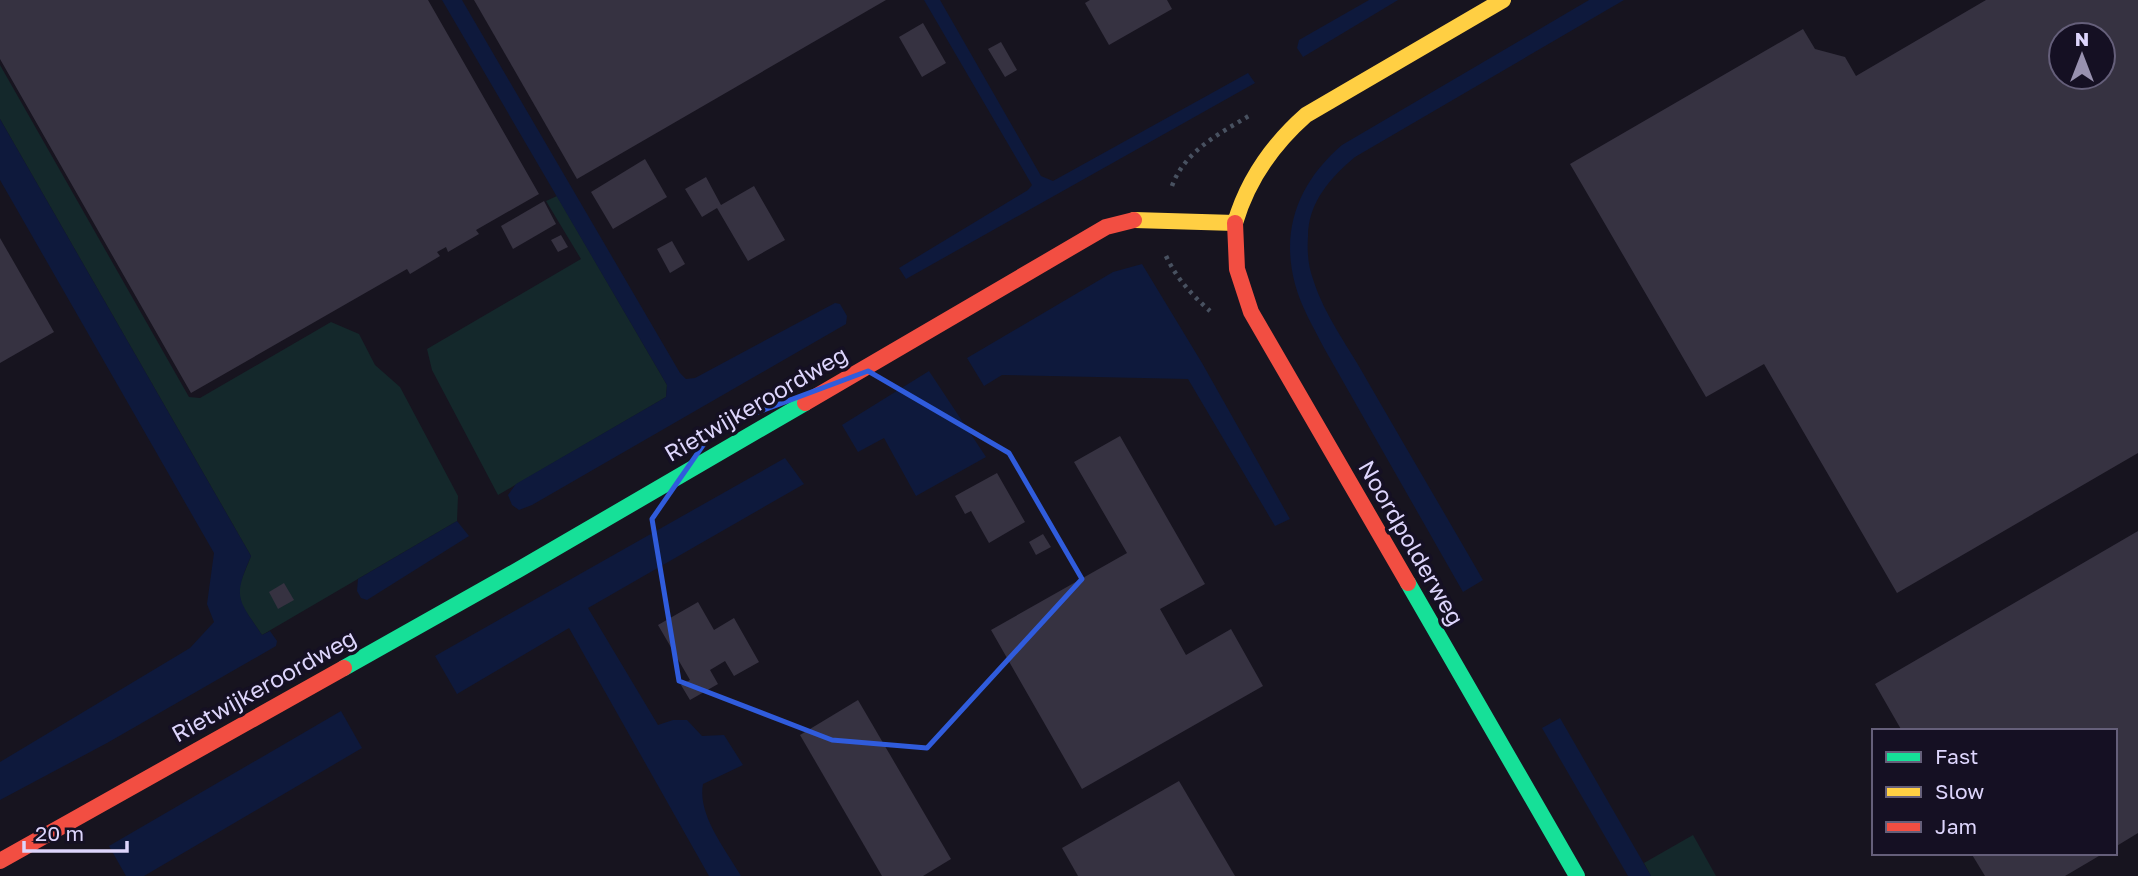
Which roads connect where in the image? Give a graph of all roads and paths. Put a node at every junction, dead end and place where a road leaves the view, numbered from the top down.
1 (1503, 0) edge
2 (1235, 223) junction
3 (0, 861) edge
4 (1577, 876) edge

1 - 2 street
2 - 3 street, Rietwijkeroordweg
2 - 4 street, Noordpolderweg

